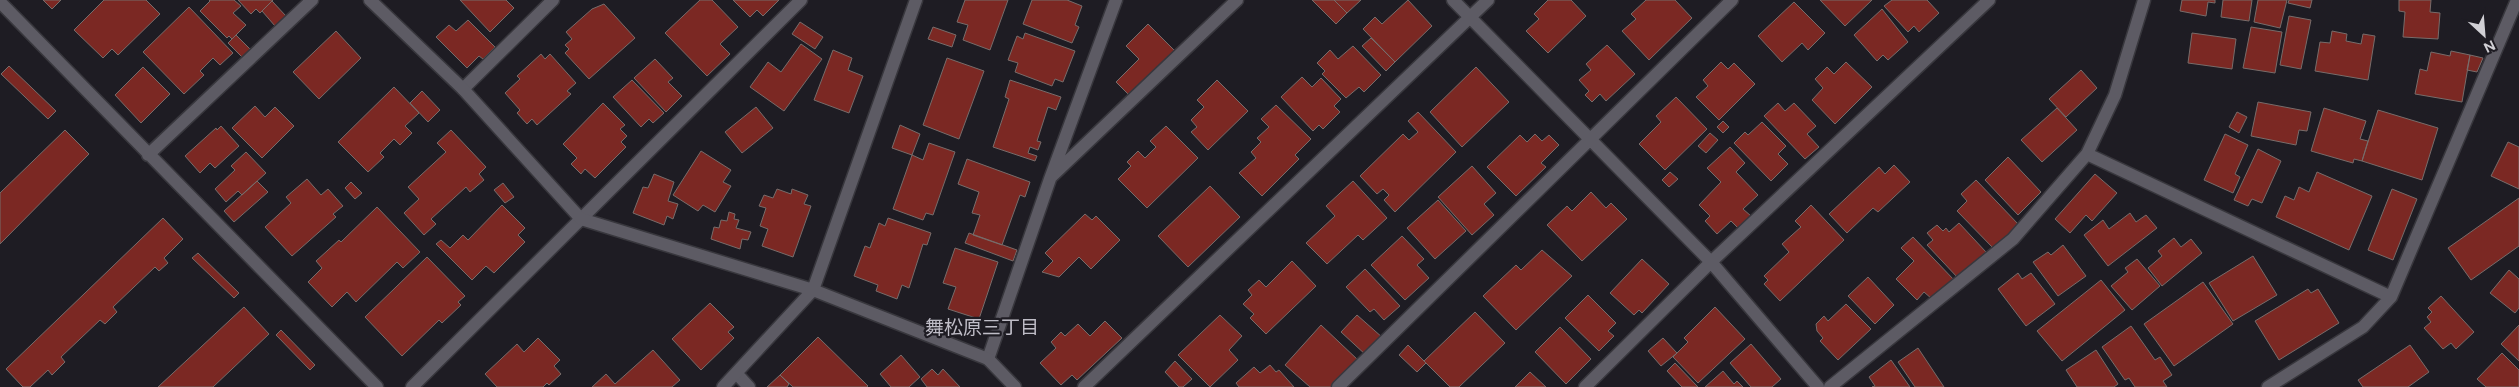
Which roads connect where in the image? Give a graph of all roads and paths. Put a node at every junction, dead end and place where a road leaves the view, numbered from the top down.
1 (312, 0) edge
2 (370, 0) edge
3 (553, 0) edge
4 (800, 0) edge
5 (916, 0) edge
6 (1116, 0) edge
7 (1237, 0) edge
8 (1453, 0) edge
9 (1488, 0) edge
10 (1732, 0) edge
11 (1989, 0) edge
12 (2144, 0) edge
13 (2517, 0) edge
14 (0, 2) edge
15 (1471, 16) junction
16 (463, 89) junction
17 (1590, 138) junction
18 (2087, 154) junction
19 (148, 155) junction
20 (1050, 179) junction
21 (581, 219) junction
22 (1711, 262) junction
23 (813, 290) junction
24 (2392, 297) junction
25 (988, 358) junction
26 (737, 374) junction
27 (377, 387) edge
28 (412, 387) edge
29 (723, 387) edge
30 (749, 387) edge
31 (1014, 387) edge
32 (1084, 387) edge
33 (1338, 387) edge
34 (1586, 387) edge
35 (1818, 387) edge
36 (1830, 387) edge
37 (2268, 387) edge

1 - 19 street
2 - 16 street
3 - 16 street
4 - 21 street
5 - 23 street
6 - 20 street
7 - 20 street
8 - 15 street
9 - 15 street
10 - 17 street
11 - 22 street
12 - 18 street
13 - 24 street
14 - 19 street
15 - 17 street
15 - 32 street
16 - 21 street
17 - 22 street
17 - 33 street
18 - 24 street
18 - 36 street
19 - 27 street
20 - 25 street
21 - 23 street
21 - 28 street
22 - 34 street
22 - 35 street
23 - 25 street
23 - 26 street
24 - 37 street
25 - 31 street
26 - 29 street
26 - 30 street

